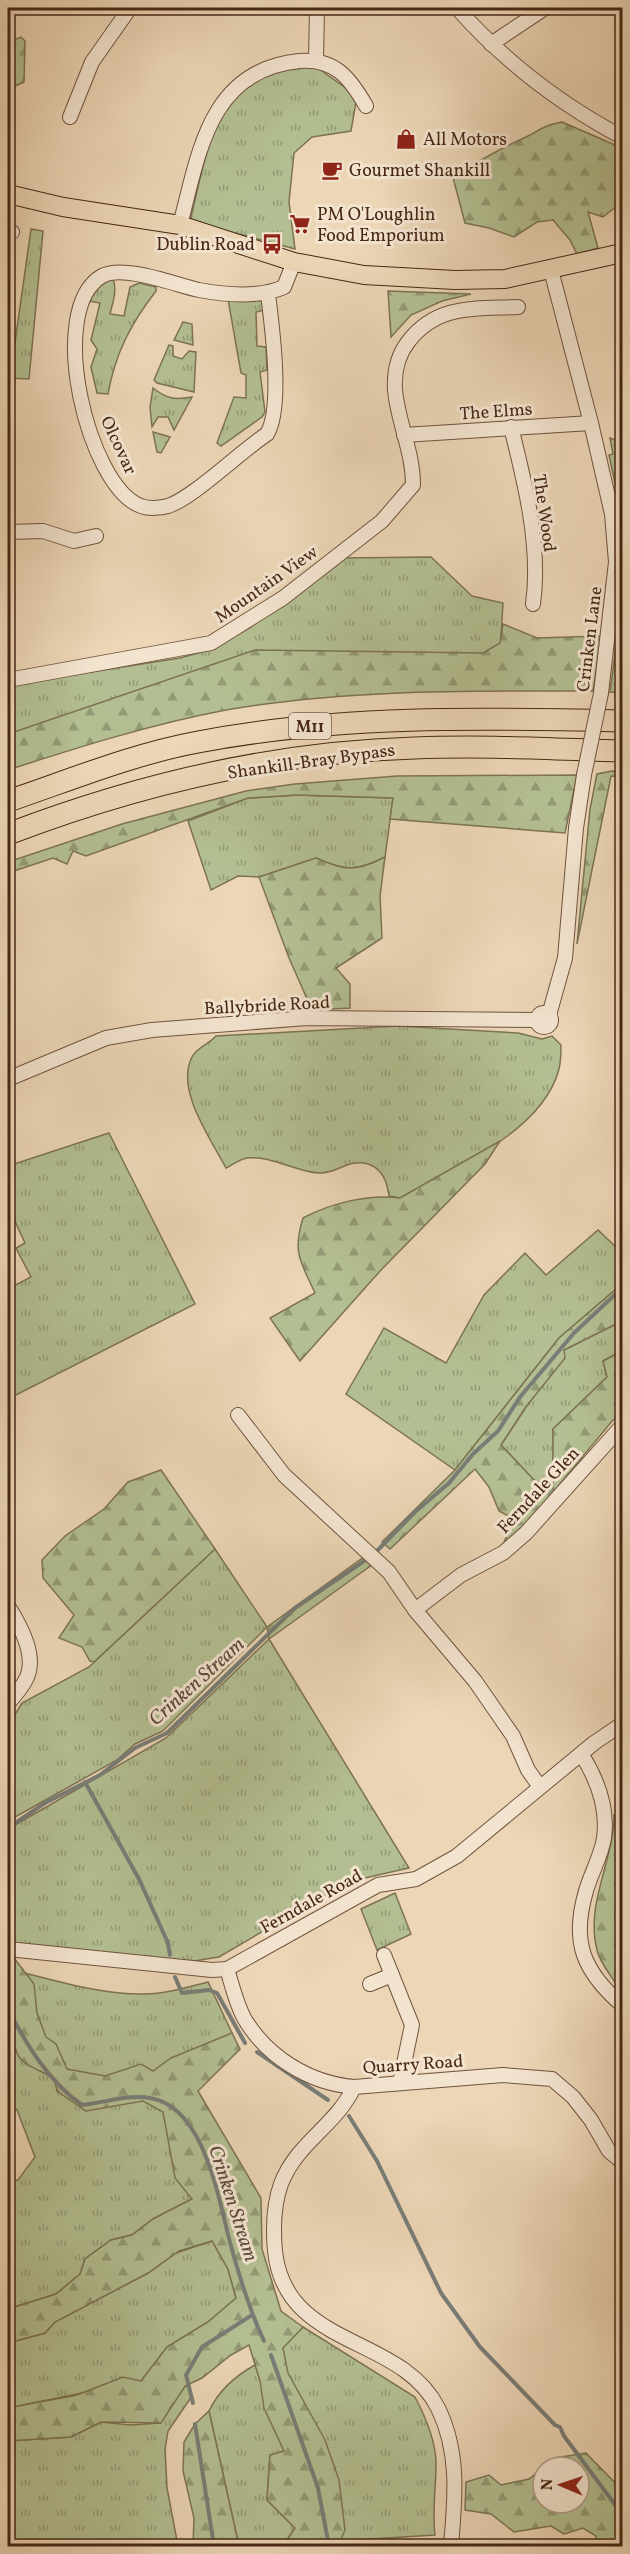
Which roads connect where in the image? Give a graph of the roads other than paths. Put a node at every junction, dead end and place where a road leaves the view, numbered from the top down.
1 (130, 8) edge
2 (317, 8) edge
3 (457, 8) edge
4 (545, 8) edge
5 (491, 44) junction
6 (316, 60) junction
7 (366, 106) dead end
8 (70, 117) dead end
9 (622, 138) edge
10 (8, 194) edge
11 (180, 225) junction
12 (622, 253) edge
13 (294, 262) junction
14 (551, 270) junction
15 (268, 294) junction
16 (518, 307) dead end
17 (591, 423) junction
18 (511, 427) junction
19 (404, 435) junction
20 (8, 532) edge
21 (96, 536) dead end
22 (532, 604) dead end
23 (8, 680) edge
24 (622, 721) edge
25 (622, 751) edge
26 (8, 801) edge
27 (8, 834) edge
28 (543, 1018) joint
29 (8, 1078) edge
30 (238, 1415) dead end
31 (622, 1426) edge
32 (8, 1605) edge
33 (415, 1610) junction
34 (8, 1704) edge
35 (622, 1724) edge
36 (582, 1755) junction
37 (540, 1787) junction
38 (8, 1949) edge
39 (384, 1955) dead end
40 (227, 1969) junction
41 (392, 1975) junction
42 (370, 1984) dead end
43 (622, 2005) edge
44 (400, 2083) junction
45 (354, 2087) junction
46 (622, 2162) edge
47 (451, 2547) edge

1 - 8 street
2 - 6 street
3 - 5 street
4 - 5 street
5 - 9 street
6 - 7 street
6 - 11 street
10 - 11 main road
11 - 13 main road
12 - 14 main road
13 - 14 main road
13 - 15 street
14 - 17 street, Crinken Lane
15 - 15 street, Olcovar
16 - 19 street
17 - 18 street, The Elms
17 - 28 street, Crinken Lane, bridge
18 - 19 street, The Elms
18 - 22 street, The Wood
19 - 23 street, Mountain View
20 - 21 street
24 - 26 highway, Shankill-Bray Bypass / M11
25 - 27 highway, Shankill-Bray Bypass / M11
28 - 29 street, Ballybride Road
30 - 33 street
31 - 33 street, Ferndale Glen
32 - 34 street
33 - 37 street
35 - 36 street, Ferndale Road
36 - 37 street, Ferndale Road
36 - 43 street
37 - 40 street, Ferndale Road
38 - 40 street
39 - 41 street
40 - 45 street, Quarry Road
41 - 42 street
41 - 44 street
44 - 45 street, Quarry Road
44 - 46 street, Quarry Road
45 - 47 street

